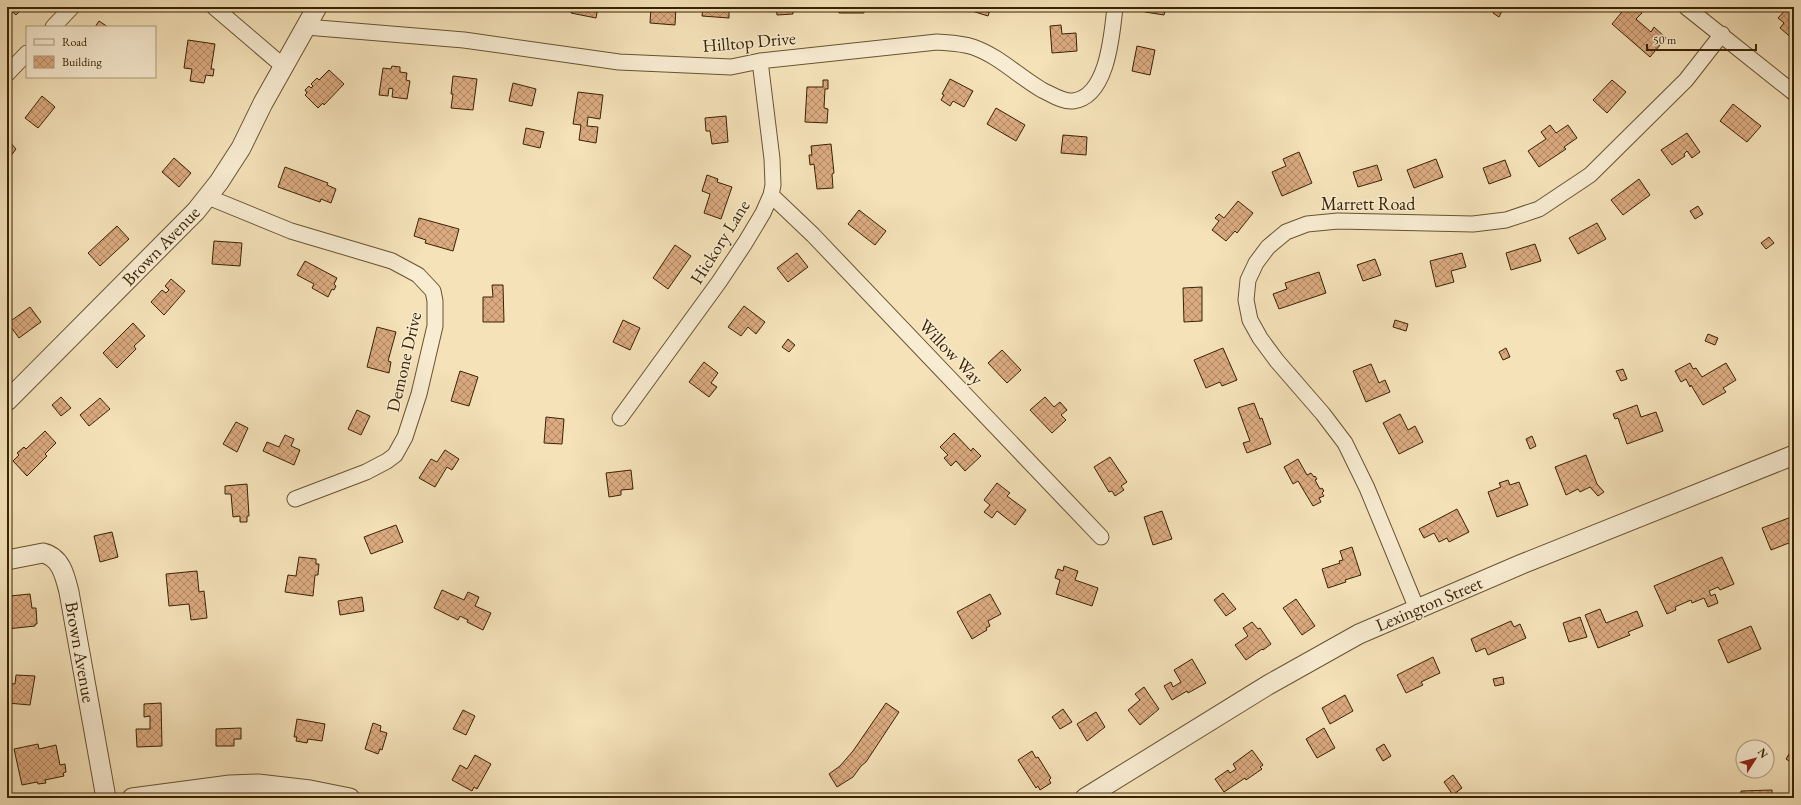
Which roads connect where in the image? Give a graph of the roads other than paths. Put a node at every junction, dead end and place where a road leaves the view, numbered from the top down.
1 (72, 7) edge
2 (214, 7) edge
3 (316, 7) edge
4 (1115, 7) edge
5 (1686, 7) edge
6 (54, 26) edge
7 (306, 26) junction
8 (1722, 34) junction
9 (26, 54) edge
10 (760, 61) junction
11 (283, 66) junction
12 (7, 74) edge
13 (1794, 93) edge
14 (771, 195) junction
15 (208, 197) junction
16 (7, 401) edge
17 (620, 418) dead end
18 (1794, 455) edge
19 (295, 499) dead end
20 (1101, 537) dead end
21 (7, 560) edge
22 (1417, 609) junction
23 (106, 798) edge
24 (132, 798) edge
25 (350, 798) edge
26 (1085, 798) edge

1 - 6 street
2 - 11 street
3 - 7 street, Brown Avenue
4 - 10 street, Hilltop Drive
5 - 8 street
7 - 10 street, Hilltop Drive
7 - 11 street, Brown Avenue
8 - 13 street
8 - 22 street, Marrett Road
9 - 12 street
10 - 14 street, Hickory Lane
11 - 15 street, Brown Avenue
14 - 17 street, Hickory Lane
14 - 20 street, Willow Way
15 - 16 street, Brown Avenue
15 - 19 street, Demone Drive
18 - 22 street, Lexington Street
21 - 23 street, Brown Avenue
22 - 26 street, Lexington Street
24 - 25 street

